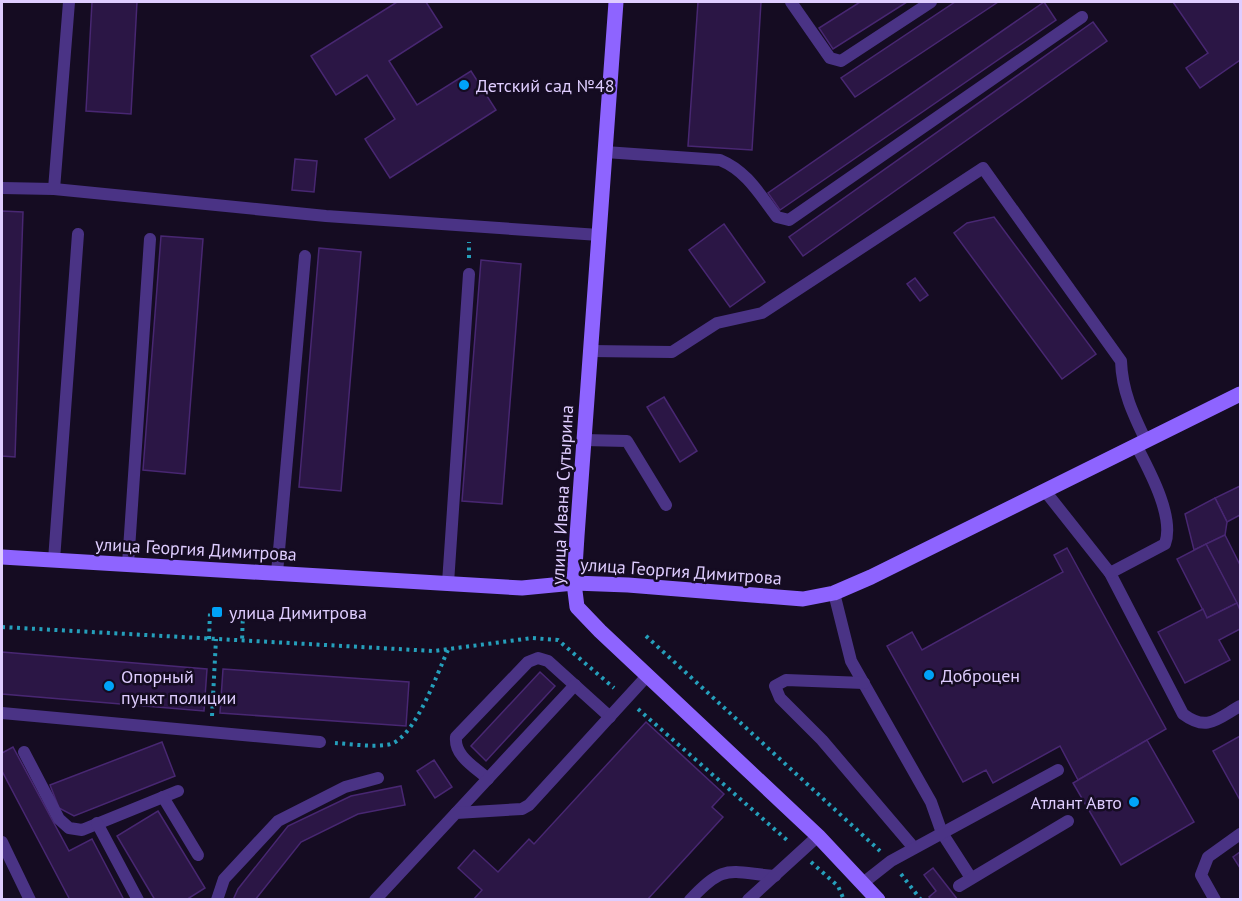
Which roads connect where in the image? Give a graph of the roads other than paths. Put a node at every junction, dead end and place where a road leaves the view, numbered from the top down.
1 (69, 2) edge
2 (616, 2) edge
3 (790, 2) edge
4 (931, 2) edge
5 (1082, 17) dead end
6 (605, 152) junction
7 (2, 188) edge
8 (54, 189) junction
9 (78, 234) dead end
10 (599, 236) junction
11 (150, 239) dead end
12 (305, 256) dead end
13 (469, 274) road end
14 (590, 351) junction
15 (1240, 394) edge
16 (584, 440) junction
17 (1141, 443) junction
18 (1045, 491) junction
19 (666, 505) dead end
20 (2, 557) edge
21 (54, 560) junction
22 (128, 564) junction
23 (277, 573) junction
24 (1110, 573) junction
25 (448, 583) junction
26 (574, 583) junction
27 (834, 593) junction
28 (647, 676) junction
29 (864, 683) junction
30 (575, 686) junction
31 (1240, 706) edge
32 (2, 713) edge
33 (610, 717) junction
34 (320, 742) road end
35 (24, 752) dead end
36 (1058, 770) dead end
37 (378, 778) dead end
38 (488, 779) junction
39 (178, 791) dead end
40 (163, 797) junction
41 (456, 813) junction
42 (1068, 821) dead end
43 (97, 823) junction
44 (942, 833) junction
45 (1240, 834) edge
46 (818, 836) junction
47 (2, 842) edge
48 (914, 848) junction
49 (198, 855) dead end
50 (775, 876) junction
51 (971, 878) junction
52 (863, 883) junction
53 (958, 886) dead end
54 (30, 900) edge
55 (138, 900) edge
56 (218, 900) edge
57 (375, 900) edge
58 (690, 900) edge
59 (748, 900) edge
60 (878, 900) edge
61 (1215, 900) edge

1 - 8 lane
2 - 6 main road, улица Ивана Сутырина
3 - 4 lane
5 - 6 lane
6 - 10 main road, улица Ивана Сутырина
7 - 8 lane
8 - 10 lane
9 - 21 lane
10 - 14 main road, улица Ивана Сутырина
11 - 22 lane
12 - 23 lane
13 - 25 lane
14 - 16 main road, улица Ивана Сутырина
14 - 17 lane
15 - 17 main road, улица Георгия Димитрова
16 - 19 lane
16 - 26 main road, улица Ивана Сутырина
17 - 18 main road, улица Георгия Димитрова
17 - 24 lane
18 - 24 lane
18 - 27 main road, улица Георгия Димитрова
20 - 21 main road, улица Георгия Димитрова
21 - 22 main road, улица Георгия Димитрова
22 - 23 main road, улица Георгия Димитрова
23 - 25 main road, улица Георгия Димитрова
24 - 31 lane
25 - 26 main road, улица Георгия Димитрова
26 - 27 main road, улица Георгия Димитрова
26 - 28 main road, улица Ивана Сутырина
27 - 29 lane
28 - 33 lane
28 - 46 main road, улица Ивана Сутырина
29 - 44 lane
29 - 48 lane
30 - 33 lane
30 - 38 lane
30 - 38 lane
32 - 34 lane
33 - 41 lane
35 - 43 lane
36 - 44 lane
37 - 56 lane
38 - 41 lane
39 - 40 lane
40 - 43 lane
40 - 49 lane
41 - 57 lane
42 - 51 lane
43 - 55 lane
44 - 48 lane
44 - 51 lane
45 - 61 lane
46 - 50 lane
46 - 52 main road, улица Ивана Сутырина
47 - 54 lane
48 - 52 lane
50 - 58 lane
50 - 59 lane
51 - 53 lane
52 - 60 main road, улица Ивана Сутырина

